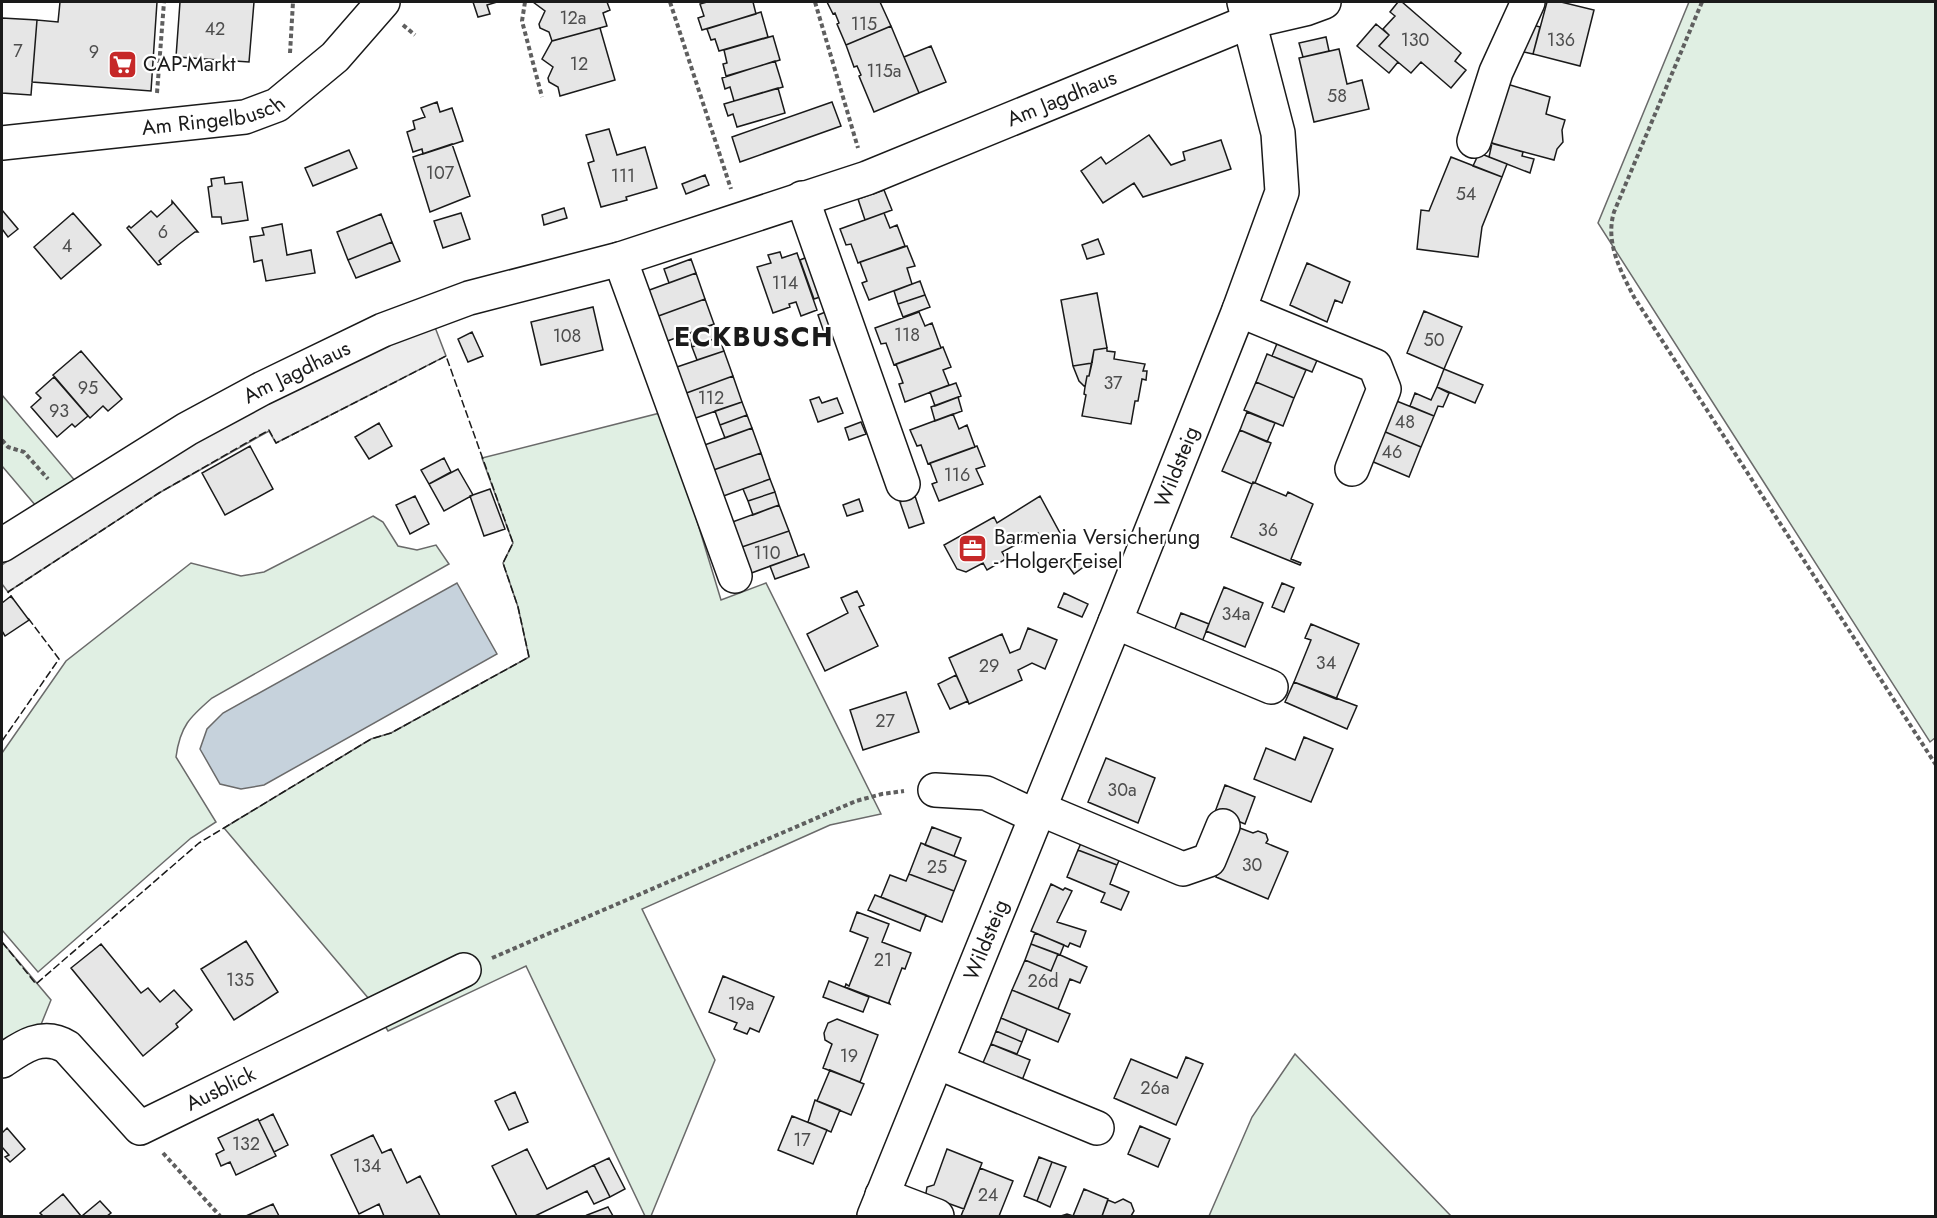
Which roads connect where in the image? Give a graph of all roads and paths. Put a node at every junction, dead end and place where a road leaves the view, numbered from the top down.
1 (164, 2) edge
2 (383, 2) edge
3 (525, 2) edge
4 (670, 2) edge
5 (815, 2) edge
6 (1324, 2) edge
7 (1528, 2) edge
8 (1702, 2) edge
9 (1246, 12) edge
10 (542, 97) dead end
11 (154, 127) junction
12 (1474, 141) dead end
13 (2, 143) edge
14 (867, 178) junction
15 (802, 198) junction
16 (740, 220) junction
17 (620, 259) junction
18 (1239, 310) junction
19 (2, 440) edge
20 (1352, 469) dead end
21 (903, 484) dead end
22 (68, 502) junction
23 (2, 545) edge
24 (735, 576) dead end
25 (1115, 622) junction
26 (1271, 687) dead end
27 (1935, 765) edge
28 (935, 790) joint
29 (1039, 813) junction
30 (1223, 826) dead end
31 (464, 970) joint
32 (2, 1061) edge
33 (937, 1062) junction
34 (140, 1128) junction
35 (1097, 1128) dead end
36 (878, 1206) edge
37 (220, 1216) edge
38 (936, 1216) edge

1 - 11 path
2 - 11 street, Am Ringelbusch
3 - 10 path
4 - 16 path
5 - 14 path
6 - 9 street, Am Jagdhaus
7 - 12 street
8 - 27 path
9 - 14 street, Am Jagdhaus
9 - 18 street, Wildsteig
11 - 13 street, Am Ringelbusch
14 - 15 street, Am Jagdhaus
15 - 16 street, Am Jagdhaus
15 - 21 street
16 - 17 street, Am Jagdhaus
17 - 22 street, Am Jagdhaus
17 - 24 street
18 - 20 street
18 - 25 street, Wildsteig
19 - 22 path
22 - 23 street, Am Jagdhaus
25 - 26 street
25 - 29 street, Wildsteig
28 - 29 street
28 - 31 path
29 - 30 street
29 - 33 street, Wildsteig
31 - 34 street, Ausblick
32 - 34 street
33 - 35 street
33 - 36 street, Wildsteig
34 - 37 path
36 - 38 street, Wildsteig

